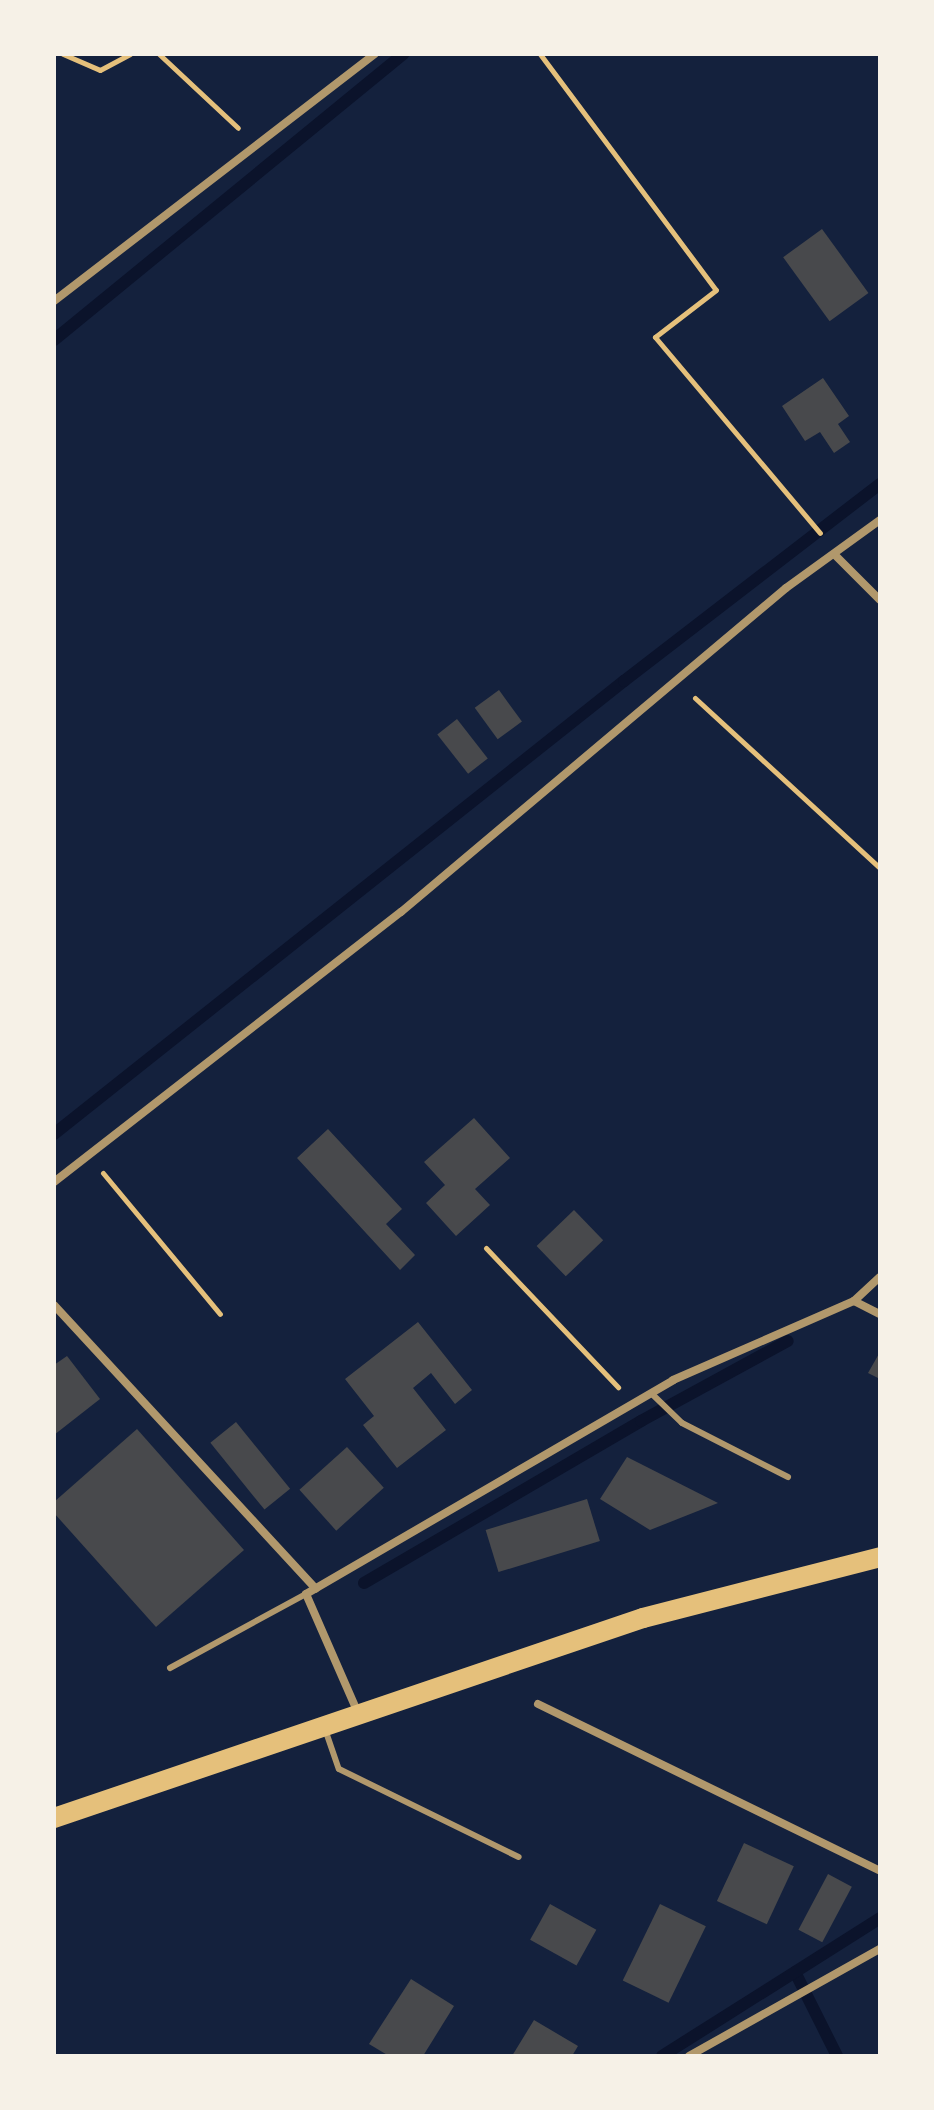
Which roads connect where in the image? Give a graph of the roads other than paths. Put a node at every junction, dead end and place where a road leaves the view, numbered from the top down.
1 (375, 54) edge
2 (54, 301) edge
3 (880, 520) edge
4 (834, 554) junction
5 (880, 600) edge
6 (54, 1182) edge
7 (880, 1277) edge
8 (854, 1301) junction
9 (54, 1305) edge
10 (880, 1314) edge
11 (651, 1393) junction
12 (788, 1477) dead end
13 (880, 1557) edge
14 (316, 1589) junction
15 (306, 1594) junction
16 (170, 1668) dead end
17 (538, 1704) dead end
18 (359, 1714) junction
19 (324, 1726) junction
20 (56, 1815) edge
21 (519, 1857) dead end
22 (880, 1871) edge
23 (880, 1949) edge
24 (689, 2056) edge

1 - 2 street
3 - 4 street
4 - 5 street
4 - 6 street
7 - 8 street
8 - 10 street
8 - 11 street
9 - 14 street
11 - 12 lane
11 - 14 street
13 - 18 main road
14 - 15 street
15 - 16 lane
15 - 18 street
17 - 22 street
18 - 19 main road
19 - 20 main road
19 - 21 lane
23 - 24 street

